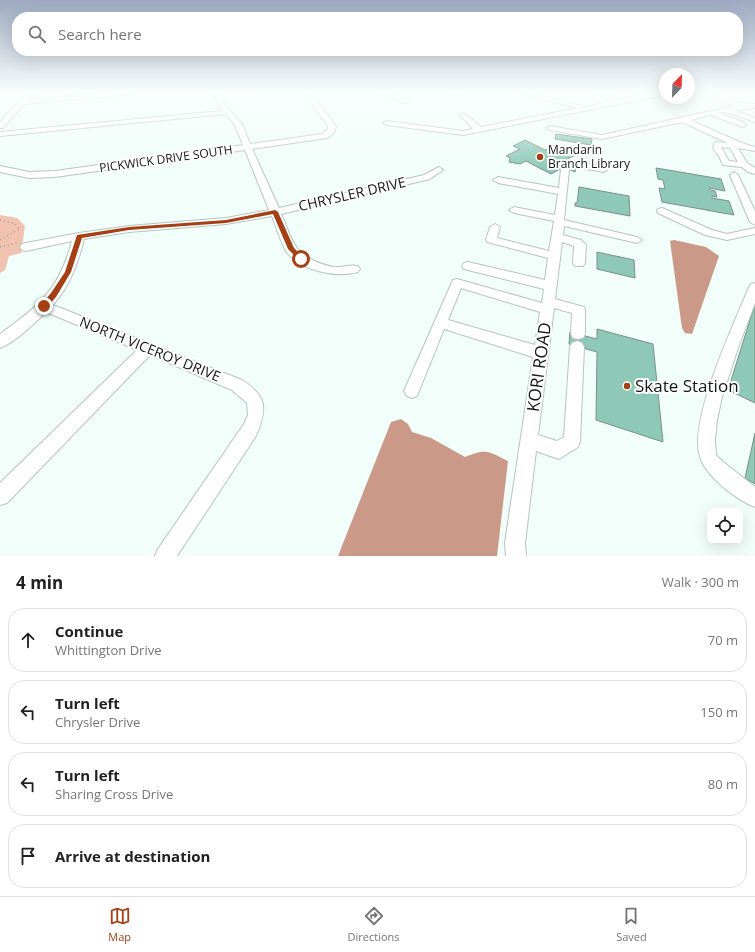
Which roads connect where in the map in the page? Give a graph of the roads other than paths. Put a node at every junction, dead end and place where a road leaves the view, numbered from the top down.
1 (8, 118) edge
2 (172, 118) edge
3 (232, 118) edge
4 (327, 118) edge
5 (467, 118) edge
6 (540, 118) edge
7 (691, 118) edge
8 (724, 118) edge
9 (682, 120) junction
10 (387, 123) dead end
11 (742, 125) dead end
12 (0, 126) edge
13 (571, 126) dead end
14 (550, 128) dead end
15 (479, 130) junction
16 (0, 134) edge
17 (617, 134) junction
18 (736, 146) junction
19 (248, 148) junction
20 (755, 149) edge
21 (743, 165) junction
22 (0, 168) edge
23 (604, 169) dead end
24 (439, 170) dead end
25 (755, 171) edge
26 (567, 176) junction
27 (755, 178) edge
28 (498, 180) dead end
29 (514, 210) dead end
30 (662, 211) dead end
31 (275, 212) junction
32 (559, 220) junction
33 (755, 222) edge
34 (495, 227) dead end
35 (755, 231) edge
36 (79, 236) junction
37 (557, 237) junction
38 (637, 240) dead end
39 (23, 247) road end
40 (554, 256) junction
41 (579, 263) dead end
42 (468, 266) dead end
43 (354, 269) dead end
44 (550, 286) junction
45 (755, 287) edge
46 (548, 305) junction
47 (44, 306) junction
48 (440, 323) junction
49 (0, 342) edge
50 (148, 348) junction
51 (541, 353) junction
52 (412, 391) dead end
53 (529, 440) junction
54 (0, 496) edge
55 (755, 498) edge
56 (165, 556) edge
57 (516, 556) edge

1 - 12 street
2 - 16 street
3 - 19 street
4 - 19 street, PICKWICK DRIVE SOUTH
5 - 15 street
6 - 15 street
7 - 9 street
8 - 11 street
9 - 17 street
9 - 18 street
10 - 15 street
13 - 17 street
14 - 17 street
18 - 20 street
18 - 21 street
18 - 21 street
19 - 22 street, PICKWICK DRIVE SOUTH
19 - 31 street
21 - 25 street
23 - 26 street
24 - 31 street, CHRYSLER DRIVE
26 - 28 street
26 - 32 street, KORI ROAD
27 - 33 street
29 - 32 street
30 - 35 street
31 - 36 street, CHRYSLER DRIVE
31 - 43 street
32 - 37 street, KORI ROAD
32 - 38 street
34 - 40 street
36 - 39 street, CHRYSLER DRIVE
36 - 47 street
37 - 40 street, KORI ROAD
37 - 41 street
40 - 44 street, KORI ROAD
42 - 44 street
44 - 46 street, KORI ROAD
45 - 55 street
46 - 48 street
46 - 51 street, KORI ROAD
46 - 53 street
47 - 49 street
47 - 50 street, NORTH VICEROY DRIVE
48 - 51 street
48 - 52 street
50 - 54 street
50 - 56 street, NORTH VICEROY DRIVE
51 - 53 street, KORI ROAD
53 - 57 street, KORI ROAD

